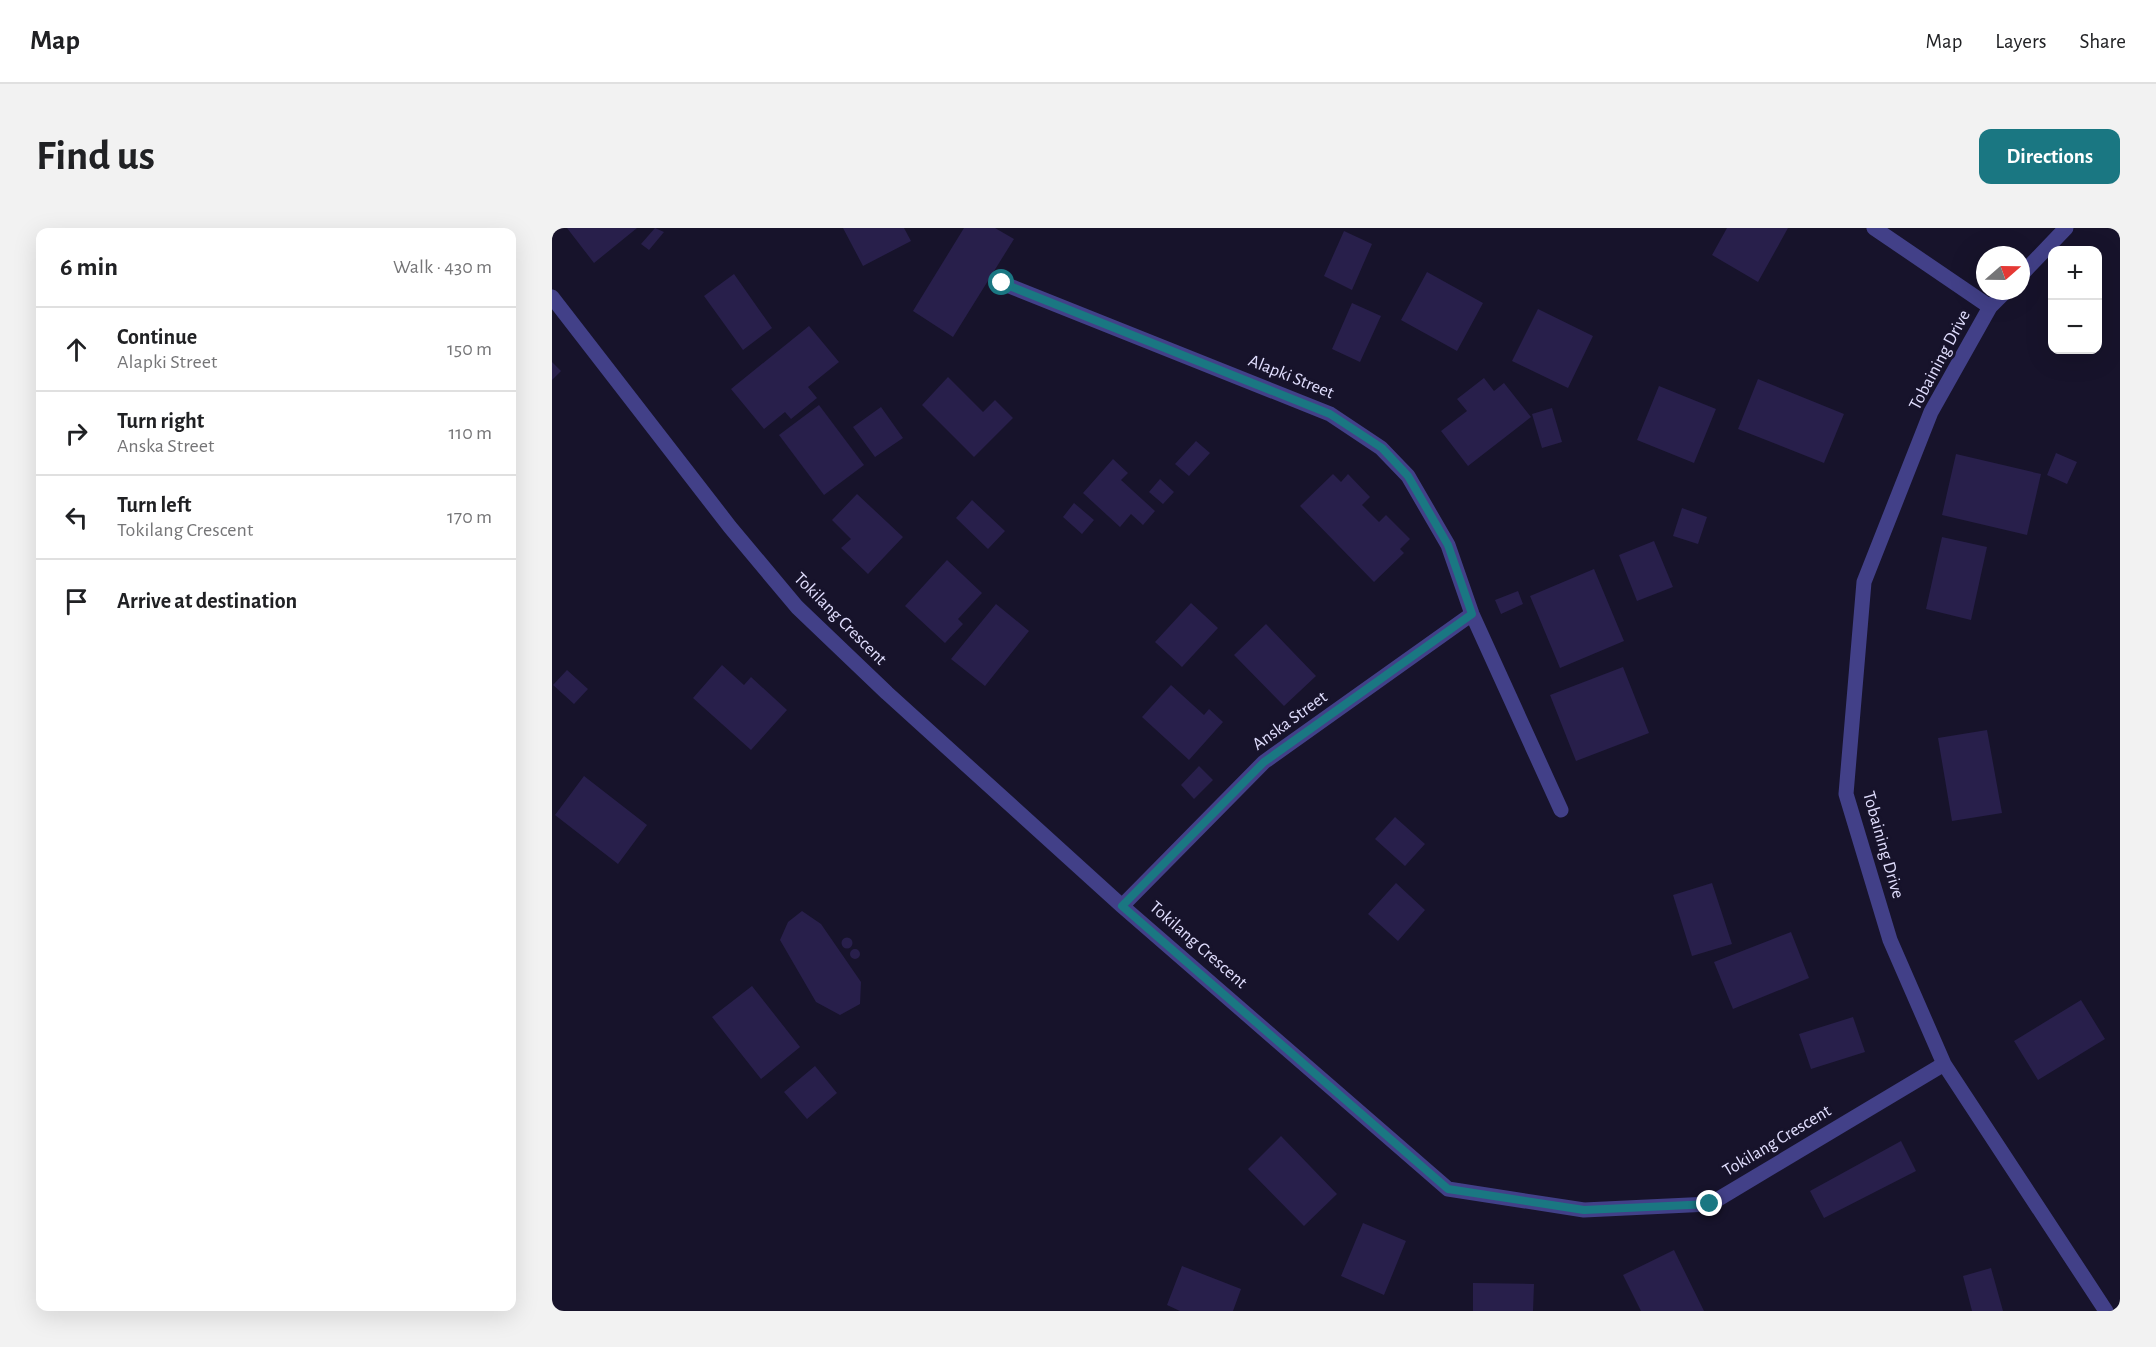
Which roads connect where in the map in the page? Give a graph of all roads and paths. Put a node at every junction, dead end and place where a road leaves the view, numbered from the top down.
1 (1874, 228) edge
2 (2066, 228) edge
3 (2030, 266) edge
4 (1002, 283) dead end
5 (552, 297) edge
6 (1997, 300) edge
7 (1990, 307) junction
8 (1472, 614) junction
9 (1561, 810) dead end
10 (1122, 906) junction
11 (1944, 1065) junction
12 (2106, 1311) edge

1 - 7 street
2 - 3 street
4 - 8 street, Alapki Street
5 - 10 street, Tokilang Crescent
6 - 7 street, Tobaining Drive
7 - 11 street, Tobaining Drive
8 - 9 street, Alapki Street
8 - 10 street, Anska Street
10 - 11 street, Tokilang Crescent
11 - 12 street, Tobaining Drive

